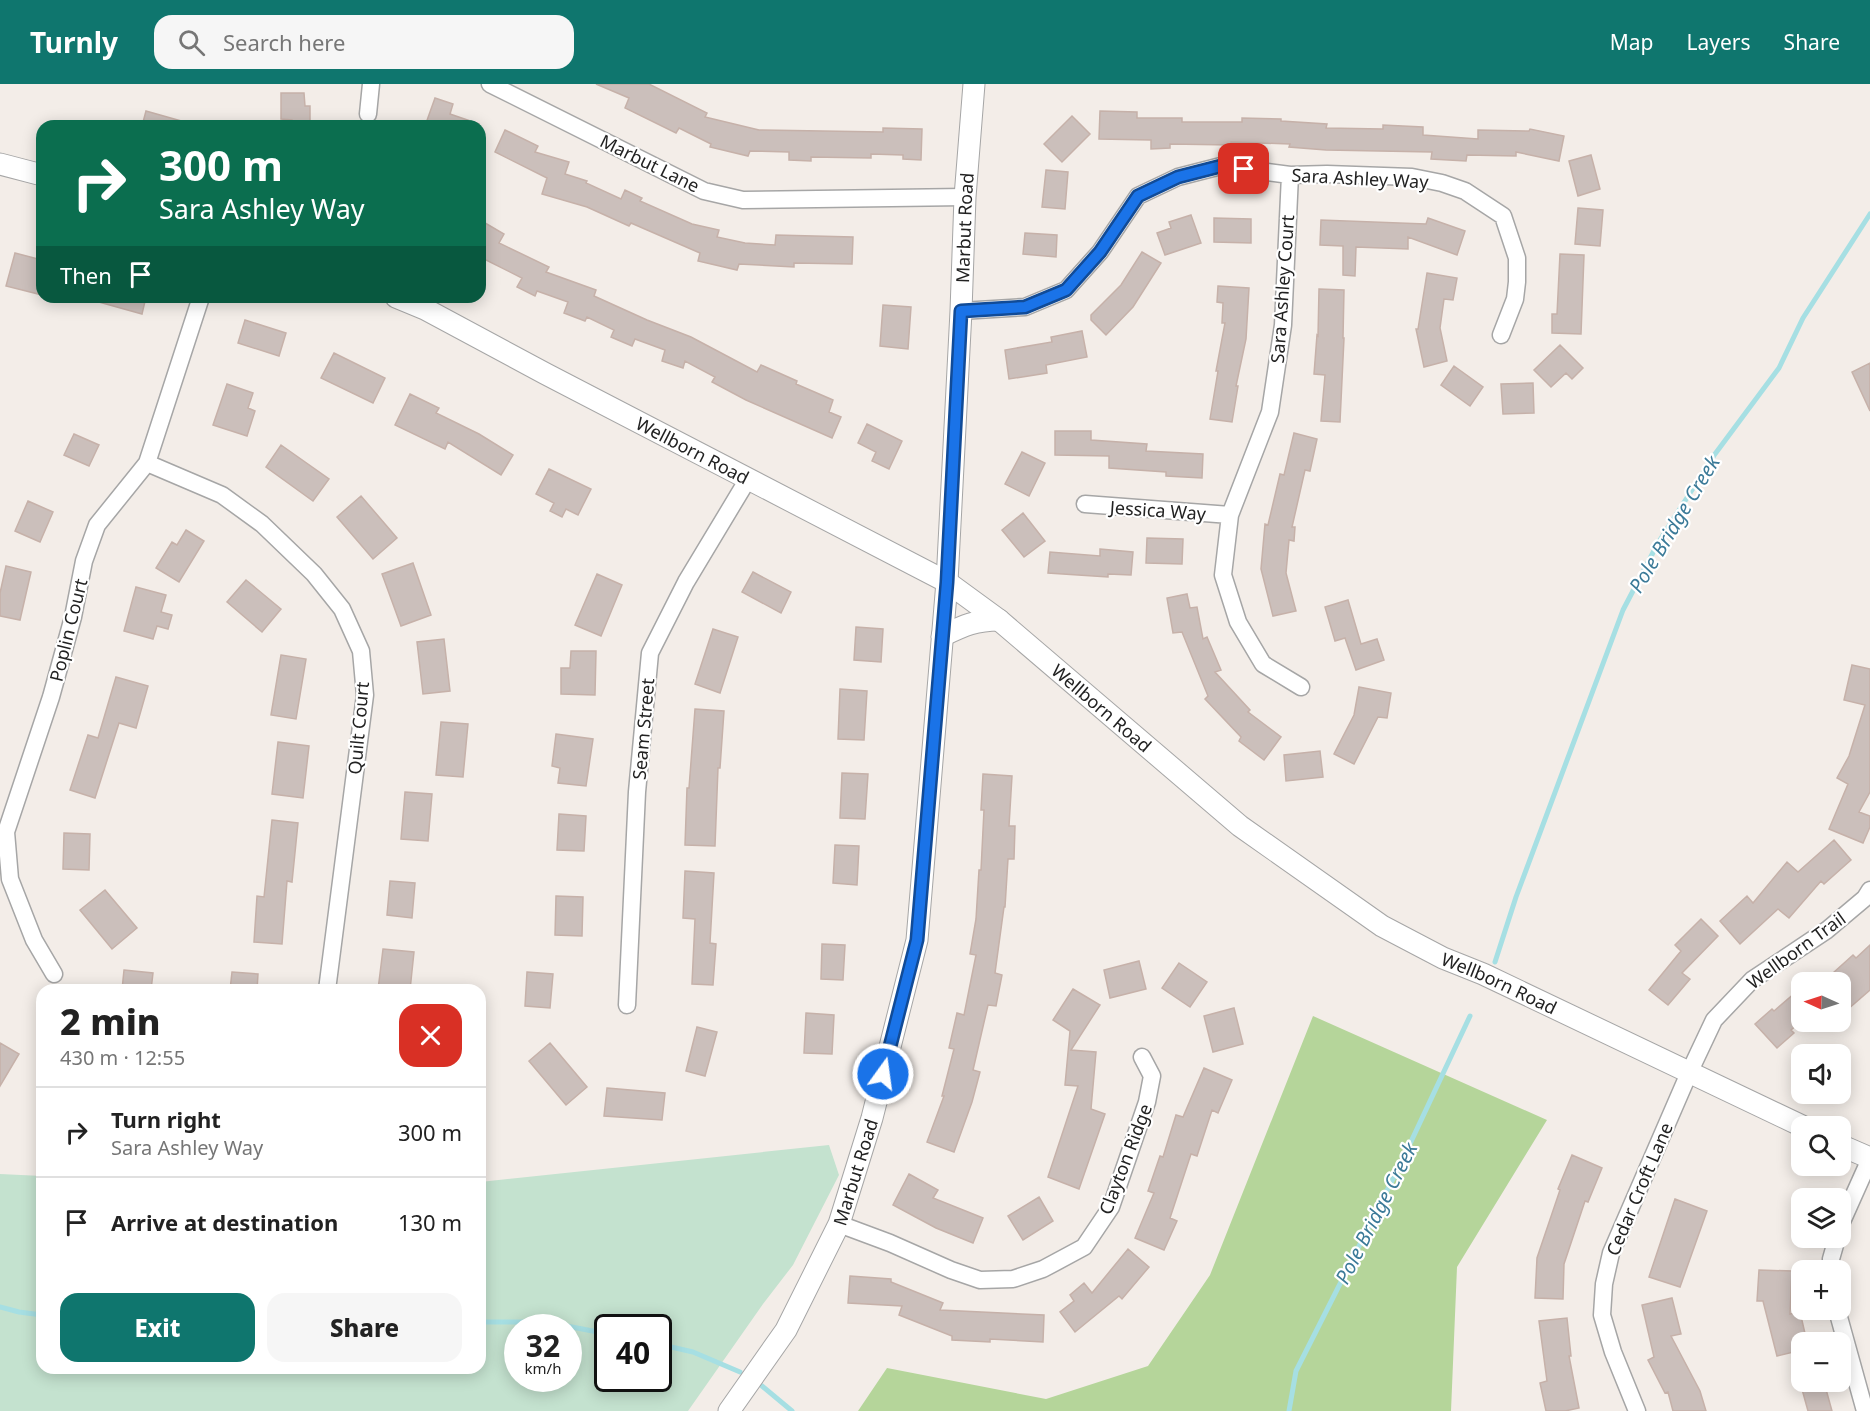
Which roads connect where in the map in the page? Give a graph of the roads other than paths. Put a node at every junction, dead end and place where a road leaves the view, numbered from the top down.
1 (371, 84) edge
2 (490, 84) edge
3 (974, 84) edge
4 (368, 114) dead end
5 (0, 164) edge
6 (36, 173) edge
7 (1290, 176) junction
8 (964, 198) junction
9 (199, 303) edge
10 (410, 303) edge
11 (961, 311) junction
12 (1501, 335) dead end
13 (147, 463) junction
14 (748, 479) junction
15 (1086, 504) dead end
16 (1230, 515) junction
17 (947, 582) junction
18 (999, 620) junction
19 (942, 636) junction
20 (1301, 687) dead end
21 (1870, 890) edge
22 (54, 974) dead end
23 (328, 984) edge
24 (627, 1005) dead end
25 (1142, 1057) dead end
26 (1689, 1073) junction
27 (1791, 1121) edge
28 (1851, 1150) edge
29 (1870, 1159) edge
30 (1851, 1201) edge
31 (839, 1224) junction
32 (1840, 1320) edge
33 (729, 1411) edge
34 (1637, 1411) edge
35 (1865, 1411) edge

1 - 4 street
2 - 8 street, Marbut Lane
3 - 8 street, Marbut Road
5 - 6 street
7 - 11 street, Sara Ashley Way
7 - 12 street, Sara Ashley Way
7 - 16 street, Sara Ashley Court
8 - 11 street, Marbut Road
9 - 13 street, Poplin Court
10 - 14 street, Wellborn Road
11 - 17 street, Marbut Road
13 - 22 street, Poplin Court
13 - 23 street, Quilt Court
14 - 17 street, Wellborn Road
14 - 24 street, Seam Street
15 - 16 street, Jessica Way
16 - 20 street, Sara Ashley Court
17 - 18 street, Wellborn Road
17 - 19 street, Marbut Road
18 - 19 street
18 - 26 street, Wellborn Road
19 - 31 street, Marbut Road
21 - 26 street, Wellborn Trail
25 - 31 street, Clayton Ridge
26 - 27 street, Wellborn Road
26 - 34 street, Cedar Croft Lane
28 - 29 street
29 - 30 street
31 - 33 street, Marbut Road
32 - 35 street

